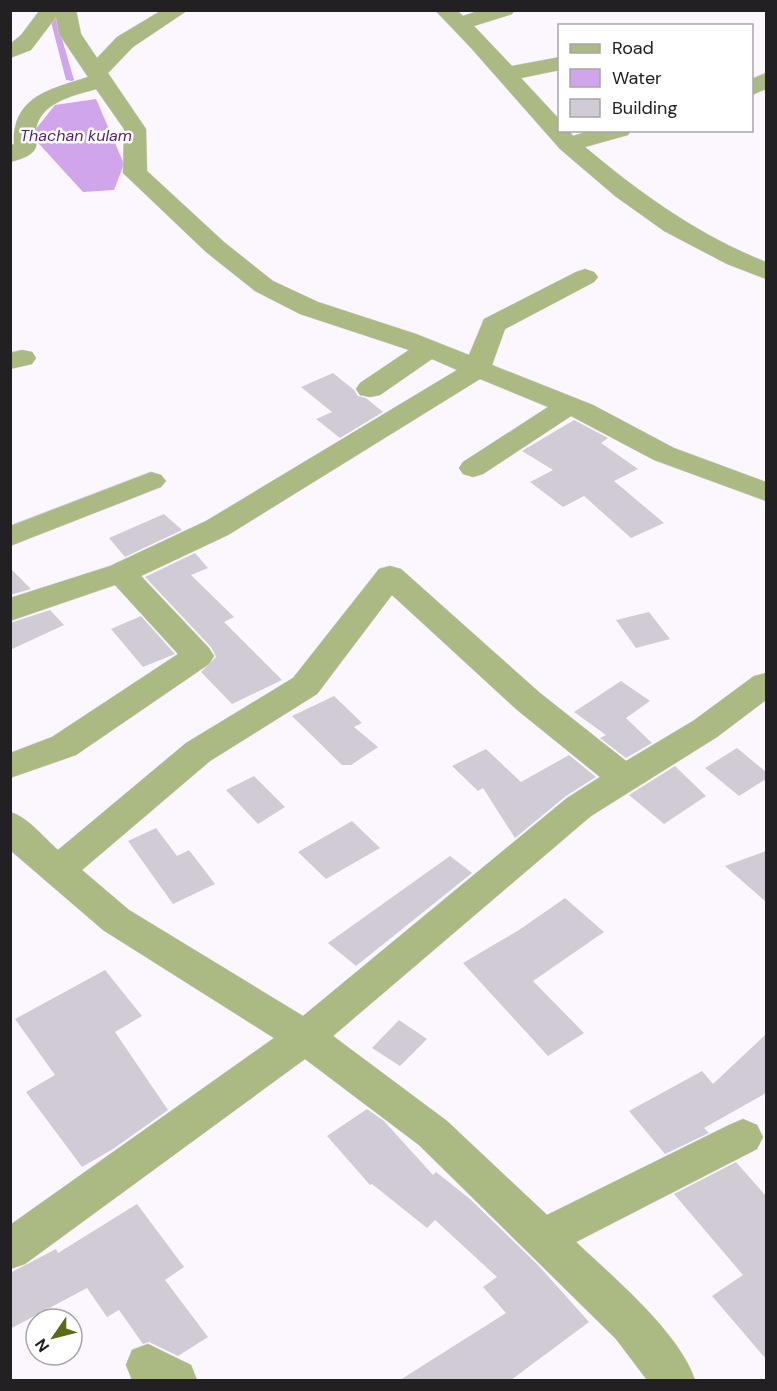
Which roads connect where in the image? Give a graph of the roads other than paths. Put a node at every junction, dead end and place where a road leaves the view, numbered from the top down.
1 (51, 10) edge
2 (65, 10) edge
3 (178, 10) edge
4 (506, 10) edge
5 (453, 17) edge
6 (10, 52) edge
7 (558, 63) edge
8 (507, 74) junction
9 (99, 76) junction
10 (613, 132) edge
11 (568, 144) junction
12 (10, 155) edge
13 (766, 271) edge
14 (585, 277) dead end
15 (429, 350) junction
16 (477, 369) junction
17 (370, 389) dead end
18 (569, 405) junction
19 (474, 468) dead end
20 (151, 481) dead end
21 (766, 492) edge
22 (10, 537) edge
23 (121, 573) junction
24 (10, 611) edge
25 (766, 684) edge
26 (10, 766) edge
27 (625, 779) junction
28 (10, 825) edge
29 (58, 870) junction
30 (305, 1037) junction
31 (742, 1137) dead end
32 (542, 1238) junction
33 (10, 1250) edge
34 (673, 1380) edge

1 - 6 street
2 - 9 street
3 - 9 street
4 - 5 street
5 - 8 street
7 - 8 street
8 - 11 street
9 - 12 street
9 - 15 street
10 - 11 street
11 - 13 street
14 - 16 street
15 - 16 street
15 - 17 street
16 - 18 street
16 - 23 street
18 - 19 street
18 - 21 street
20 - 22 street
23 - 24 street
23 - 26 street
25 - 27 street
27 - 29 street
27 - 30 street
28 - 29 street
29 - 30 street
30 - 32 street
30 - 33 street
31 - 32 street
32 - 34 street

